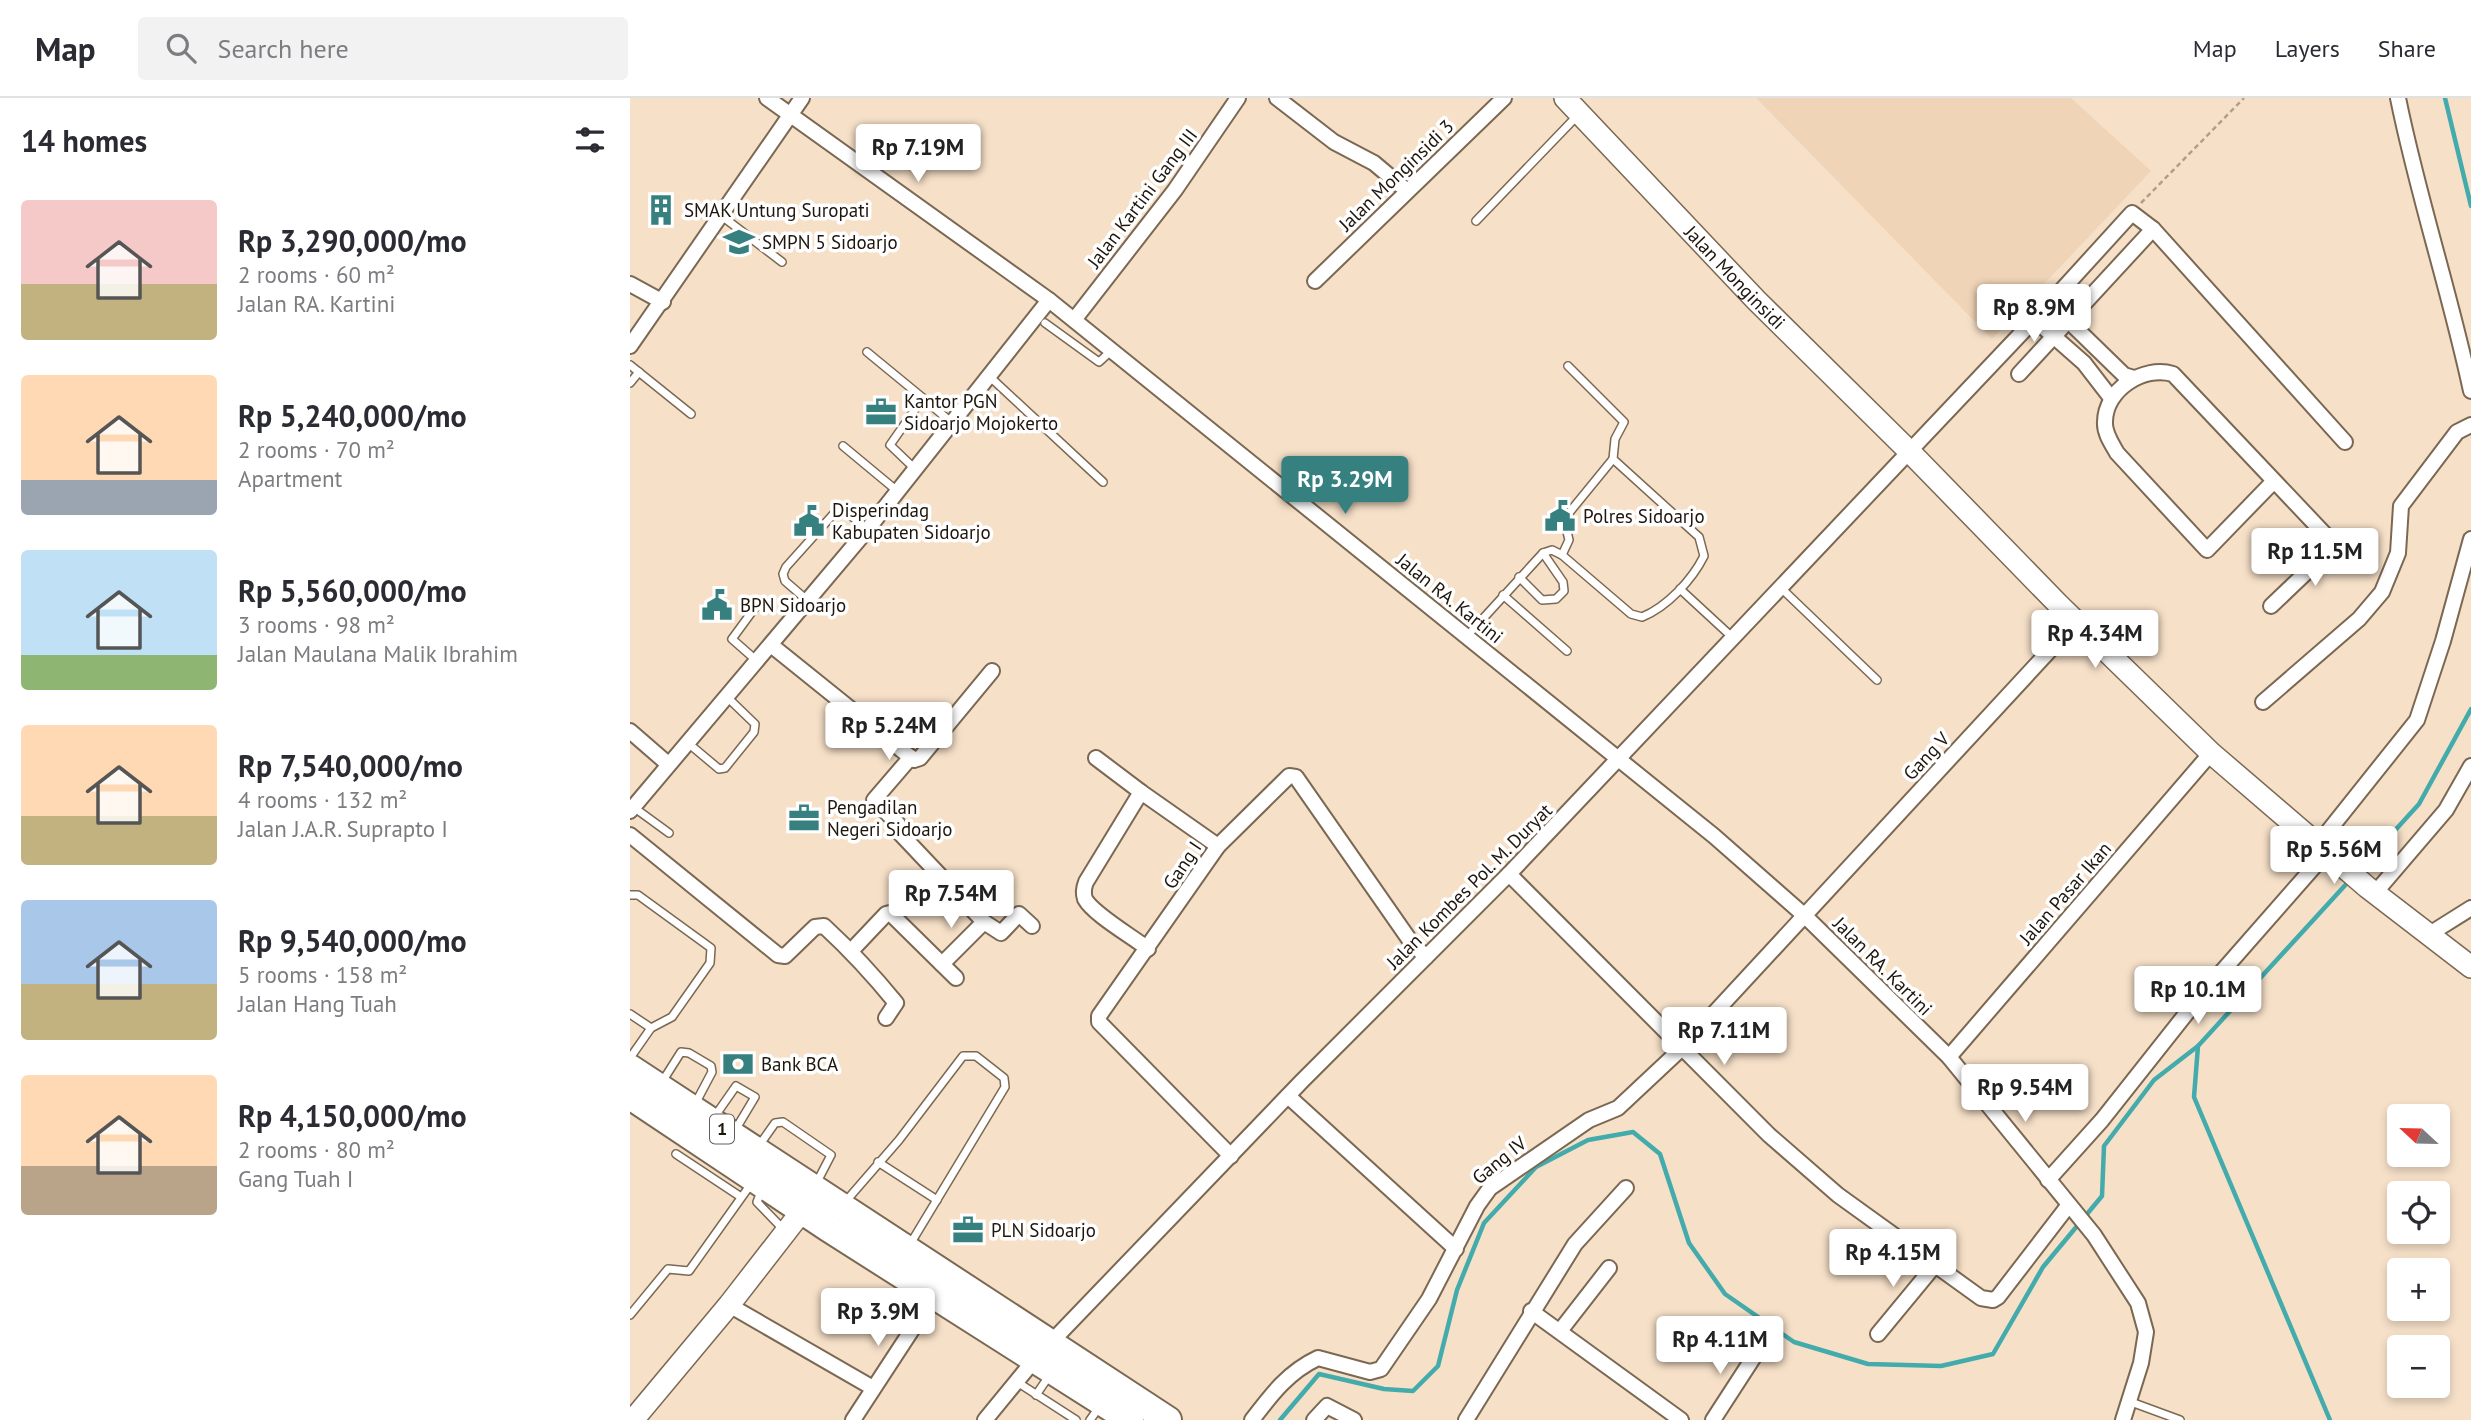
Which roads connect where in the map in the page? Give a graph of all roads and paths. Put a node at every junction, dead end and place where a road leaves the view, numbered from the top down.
1 (767, 98) edge
2 (802, 98) edge
3 (1238, 98) edge
4 (1277, 98) edge
5 (1504, 98) edge
6 (2244, 98) edge
7 (2398, 98) edge
8 (1573, 106) edge
9 (792, 115) junction
10 (1406, 190) junction
11 (2132, 213) junction
12 (723, 217) junction
13 (1476, 221) dead end
14 (2152, 229) junction
15 (782, 262) dead end
16 (1315, 281) dead end
17 (630, 284) edge
18 (1049, 300) junction
19 (663, 302) junction
20 (2050, 303) junction
21 (2034, 319) junction
22 (1074, 320) junction
23 (2069, 321) junction
24 (1045, 323) dead end
25 (1091, 334) junction
26 (2053, 337) junction
27 (630, 346) edge
28 (1080, 348) junction
29 (1112, 350) junction
30 (867, 352) dead end
31 (630, 365) edge
32 (1568, 366) dead end
33 (639, 372) junction
34 (2019, 374) dead end
35 (989, 376) junction
36 (2134, 378) junction
37 (630, 383) edge
38 (2471, 391) edge
39 (923, 398) junction
40 (2111, 398) junction
41 (691, 414) dead end
42 (951, 423) junction
43 (2471, 425) edge
44 (2345, 442) dead end
45 (843, 446) dead end
46 (1910, 452) junction
47 (1613, 459) junction
48 (915, 469) junction
49 (1103, 482) dead end
50 (2273, 482) junction
51 (896, 490) junction
52 (867, 530) junction
53 (2471, 539) edge
54 (1543, 553) junction
55 (1562, 555) junction
56 (1519, 577) junction
57 (1780, 586) junction
58 (1680, 589) junction
59 (1503, 595) junction
60 (808, 602) junction
61 (757, 605) dead end
62 (2272, 606) dead end
63 (2076, 622) junction
64 (1466, 636) junction
65 (1731, 636) junction
66 (771, 645) junction
67 (1567, 651) dead end
68 (758, 661) junction
69 (992, 671) dead end
70 (1877, 680) dead end
71 (727, 698) junction
72 (2263, 702) dead end
73 (630, 731) edge
74 (688, 743) junction
75 (2211, 753) junction
76 (911, 757) junction
77 (1096, 758) dead end
78 (1619, 759) junction
79 (668, 764) junction
80 (2471, 766) edge
81 (1141, 792) junction
82 (631, 808) edge
83 (669, 832) dead end
84 (630, 835) edge
85 (1219, 846) junction
86 (2325, 850) junction
87 (1509, 874) junction
88 (2371, 890) junction
89 (630, 895) edge
90 (2471, 908) edge
91 (1805, 916) junction
92 (984, 922) junction
93 (1032, 926) dead end
94 (2428, 935) junction
95 (1148, 949) junction
96 (851, 951) junction
97 (1426, 957) junction
98 (942, 964) junction
99 (2471, 967) edge
100 (956, 978) dead end
101 (630, 1014) edge
102 (886, 1018) dead end
103 (651, 1028) junction
104 (1681, 1049) junction
105 (630, 1058) edge
106 (1948, 1058) junction
107 (630, 1068) edge
108 (660, 1088) junction
109 (1288, 1096) junction
110 (631, 1099) edge
111 (708, 1136) junction
112 (755, 1151) junction
113 (676, 1154) dead end
114 (1230, 1156) junction
115 (878, 1162) junction
116 (2048, 1180) junction
117 (753, 1187) junction
118 (1626, 1188) dead end
119 (937, 1200) junction
120 (2072, 1209) junction
121 (800, 1211) junction
122 (835, 1218) junction
123 (1456, 1249) junction
124 (906, 1250) junction
125 (1935, 1265) junction
126 (1609, 1268) dead end
127 (934, 1296) junction
128 (729, 1305) junction
129 (1531, 1311) junction
130 (630, 1315) edge
131 (1560, 1331) junction
132 (1878, 1334) dead end
133 (1757, 1352) dead end
134 (1047, 1358) junction
135 (1017, 1382) junction
136 (873, 1388) junction
137 (1036, 1395) junction
138 (2131, 1402) junction
139 (1097, 1411) edge
140 (632, 1420) edge
141 (853, 1420) edge
142 (985, 1420) edge
143 (1076, 1420) edge
144 (1130, 1420) edge
145 (1168, 1420) edge
146 (1252, 1420) edge
147 (1314, 1420) edge
148 (1354, 1420) edge
149 (1466, 1420) edge
150 (1681, 1420) edge
151 (1713, 1420) edge
152 (2123, 1420) edge
153 (2180, 1420) edge

1 - 9 street, Jalan RA. Kartini
2 - 9 street
3 - 22 street, Jalan Kartini Gang III
4 - 10 street
5 - 10 street, Jalan Monginsidi 3
6 - 11 path
7 - 38 street
8 - 13 lane
8 - 46 main road, Jalan Monginsidi
9 - 12 street
9 - 18 street, Jalan RA. Kartini
10 - 16 street, Jalan Monginsidi 3
11 - 14 street
11 - 20 street, Jalan Kombes Pol. M. Duryat
12 - 15 lane
12 - 19 street
14 - 23 street
14 - 44 street
17 - 19 street
18 - 22 street, Jalan RA. Kartini
18 - 35 street
19 - 27 street
20 - 21 street, Jalan Kombes Pol. M. Duryat
20 - 23 street
21 - 26 street
21 - 46 street, Jalan Kombes Pol. M. Duryat
22 - 25 street, Jalan RA. Kartini
23 - 26 street
23 - 36 street
24 - 28 lane
25 - 28 lane
25 - 29 street, Jalan RA. Kartini
26 - 34 street
26 - 40 street
28 - 29 lane
29 - 64 street, Jalan RA. Kartini
30 - 39 lane
31 - 33 lane
32 - 47 lane
33 - 37 lane
33 - 41 lane
35 - 42 street
35 - 49 lane
36 - 40 street
36 - 50 street
39 - 42 lane
39 - 48 lane
40 - 50 street
42 - 48 street
43 - 72 street
45 - 51 lane
46 - 57 street, Jalan Kombes Pol. M. Duryat
46 - 63 main road, Jalan Monginsidi
47 - 55 lane
47 - 58 lane
48 - 51 street
50 - 62 street
51 - 52 street
52 - 60 street
52 - 60 lane
53 - 86 street
54 - 55 lane
54 - 56 lane
54 - 56 lane
55 - 58 lane
56 - 59 lane
57 - 65 street, Jalan Kombes Pol. M. Duryat
57 - 70 lane
58 - 65 lane
59 - 64 lane
59 - 67 lane
60 - 66 street
61 - 68 lane
63 - 75 main road, Jalan Monginsidi
63 - 91 street, Gang V
64 - 78 street, Jalan RA. Kartini
65 - 78 street, Jalan Kombes Pol. M. Duryat
66 - 68 street
66 - 76 street
68 - 71 street
69 - 76 street
71 - 74 street
71 - 74 lane
73 - 79 street
74 - 79 street
75 - 86 main road, Jalan Monginsidi
75 - 106 street, Jalan Pasar Ikan
76 - 92 street
77 - 81 street
78 - 87 street, Jalan Kombes Pol. M. Duryat
78 - 91 street, Jalan RA. Kartini
79 - 82 street
80 - 88 street
81 - 85 street
81 - 95 street
82 - 83 lane
84 - 96 street
85 - 95 street, Gang I
85 - 97 street, Gang I
86 - 88 main road, Jalan Monginsidi
86 - 116 street
87 - 97 street, Jalan Kombes Pol. M. Duryat
87 - 104 street
88 - 94 main road, Jalan Monginsidi
89 - 103 lane
90 - 94 street
91 - 104 street, Gang IV
91 - 106 street, Jalan RA. Kartini
92 - 93 street
92 - 98 street
94 - 99 main road, Jalan Monginsidi
95 - 114 street, Gang I
96 - 98 street
96 - 102 street
97 - 109 street, Jalan Kombes Pol. M. Duryat
98 - 100 street
101 - 103 lane
103 - 105 lane
104 - 123 street, Gang IV
104 - 125 street
106 - 116 street, Jalan RA. Kartini
107 - 108 highway, 1
108 - 111 highway, 1
108 - 111 lane
109 - 114 street, Jalan Kombes Pol. M. Duryat
109 - 123 street
110 - 111 highway, 1
111 - 111 lane
111 - 112 highway, 1
111 - 113 lane
111 - 117 highway, 1
112 - 121 highway, 1
112 - 121 lane
114 - 134 street, Jalan Kombes Pol. M. Duryat
115 - 119 lane
115 - 119 lane
115 - 122 lane
116 - 120 street, Jalan RA. Kartini
117 - 121 highway, 1
117 - 130 lane
118 - 129 street
119 - 124 lane
120 - 125 street
120 - 138 street, Jalan RA. Kartini
121 - 122 highway, 1
121 - 128 main road
122 - 124 highway, 1
122 - 127 highway, 1
123 - 146 street, Gang IV
124 - 134 highway, 1
125 - 132 street
126 - 131 street
127 - 134 highway, 1
127 - 136 street
128 - 136 street
128 - 140 main road
129 - 131 street
129 - 149 street
131 - 150 street
133 - 151 street
134 - 135 street, Jalan Kombes Pol. M. Duryat
134 - 137 lane
134 - 139 highway, 1
134 - 145 highway, 1
135 - 137 lane
135 - 142 street, Jalan Kombes Pol. M. Duryat
136 - 141 street
137 - 143 lane
138 - 152 street, Jalan RA. Kartini
138 - 153 lane
139 - 144 highway, 1
147 - 148 street

